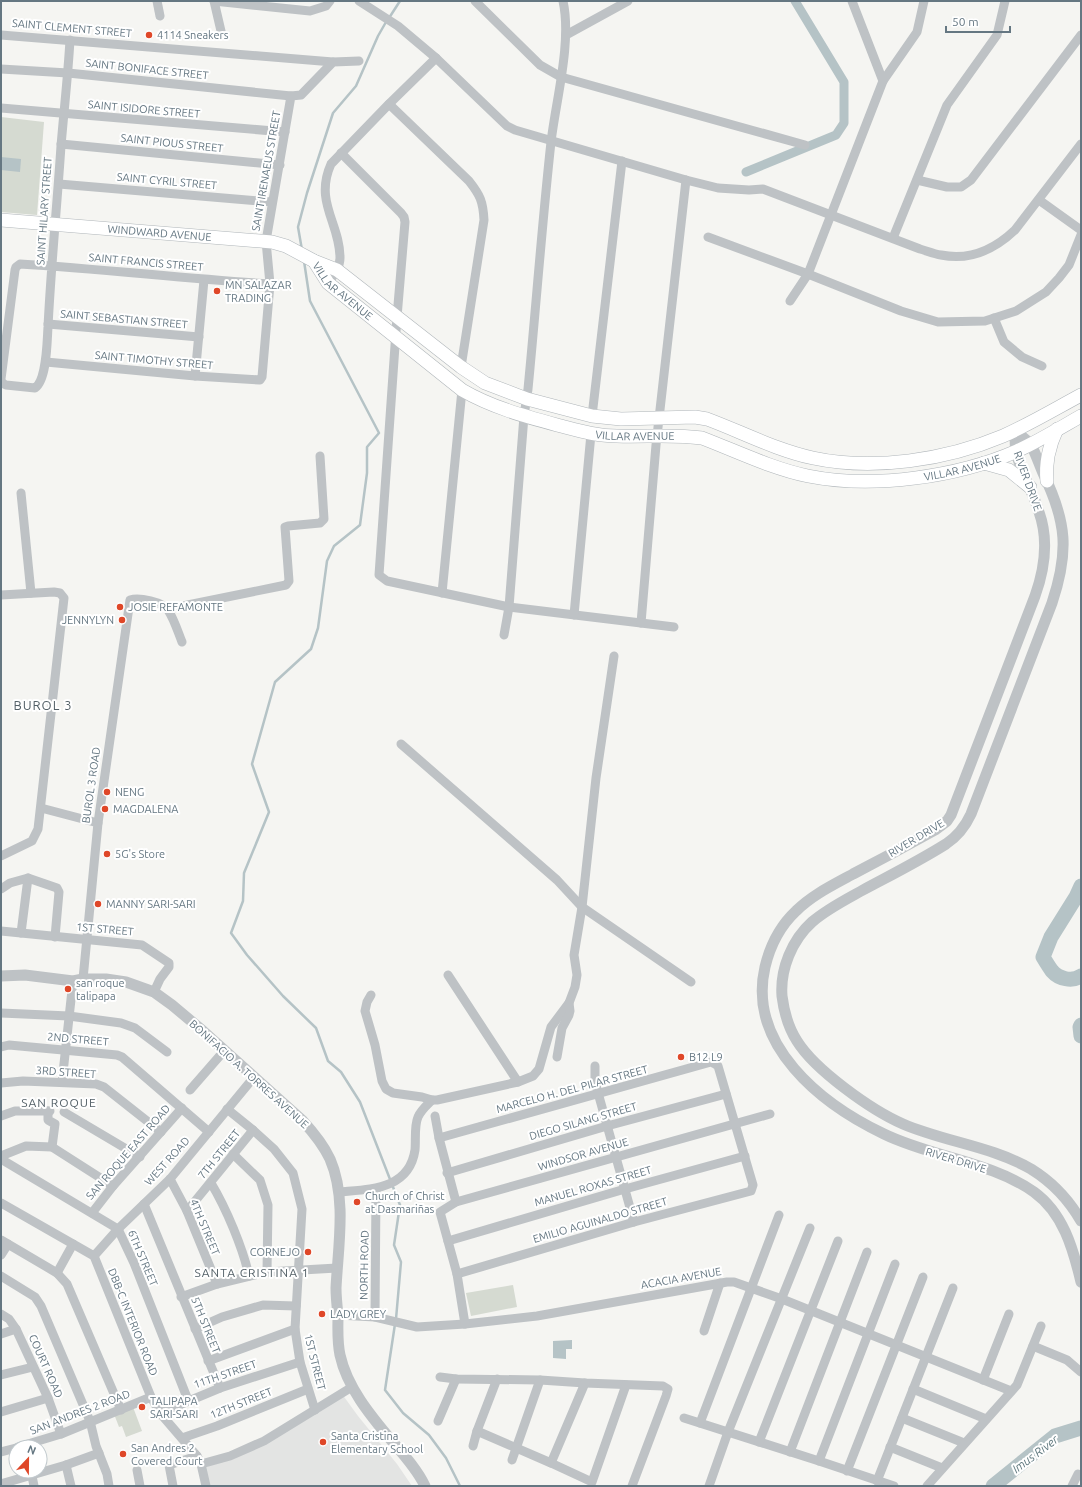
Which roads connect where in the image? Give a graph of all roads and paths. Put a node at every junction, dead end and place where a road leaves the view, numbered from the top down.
1 (157, 1) edge
2 (214, 1) edge
3 (330, 1) edge
4 (359, 1) edge
5 (475, 1) edge
6 (563, 1) edge
7 (628, 1) edge
8 (852, 1) edge
9 (924, 1) edge
10 (1005, 1) edge
11 (160, 16) dead end
12 (221, 31) dead end
13 (1, 35) edge
14 (566, 35) junction
15 (1081, 35) edge
16 (70, 40) junction
17 (436, 58) junction
18 (359, 61) dead end
19 (333, 62) junction
20 (1, 69) edge
21 (68, 73) junction
22 (561, 77) junction
23 (883, 81) junction
24 (291, 96) junction
25 (389, 104) junction
26 (1, 108) edge
27 (64, 114) junction
28 (285, 132) junction
29 (552, 141) junction
30 (61, 144) junction
31 (1081, 144) edge
32 (805, 145) dead end
33 (341, 153) junction
34 (622, 161) junction
35 (280, 166) junction
36 (686, 180) junction
37 (917, 180) junction
38 (59, 184) junction
39 (1039, 200) junction
40 (272, 202) junction
41 (830, 214) junction
42 (1, 220) edge
43 (55, 224) junction
44 (1081, 230) edge
45 (1081, 235) edge
46 (708, 237) dead end
47 (893, 238) junction
48 (269, 241) junction
49 (314, 261) junction
50 (52, 266) junction
51 (337, 270) junction
52 (808, 274) junction
53 (204, 280) junction
54 (328, 283) junction
55 (270, 284) junction
56 (790, 300) dead end
57 (397, 317) junction
58 (994, 318) junction
59 (48, 324) junction
60 (199, 337) junction
61 (396, 338) junction
62 (46, 362) junction
63 (1042, 366) dead end
64 (461, 367) junction
65 (195, 376) junction
66 (260, 380) joint
67 (39, 384) joint
68 (462, 390) junction
69 (1081, 395) edge
70 (526, 399) junction
71 (524, 416) junction
72 (592, 416) junction
73 (1081, 416) edge
74 (659, 418) junction
75 (1057, 429) junction
76 (1015, 431) junction
77 (591, 434) junction
78 (657, 435) junction
79 (1030, 444) junction
80 (1016, 451) junction
81 (320, 456) dead end
82 (984, 463) junction
83 (1047, 481) junction
84 (1030, 487) junction
85 (20, 493) dead end
86 (31, 593) junction
87 (442, 593) junction
88 (1, 595) edge
89 (508, 607) junction
90 (168, 609) junction
91 (574, 615) junction
92 (641, 624) junction
93 (674, 627) dead end
94 (504, 635) dead end
95 (182, 642) dead end
96 (614, 656) dead end
97 (401, 744) dead end
98 (41, 808) junction
99 (98, 823) junction
100 (3, 853) edge
101 (28, 878) junction
102 (1, 889) edge
103 (582, 907) junction
104 (1, 931) edge
105 (21, 933) junction
106 (55, 937) junction
107 (87, 939) junction
108 (448, 974) dead end
109 (1, 976) edge
110 (78, 980) junction
111 (691, 982) dead end
112 (154, 992) junction
113 (371, 995) dead end
114 (569, 1003) junction
115 (1, 1013) edge
116 (69, 1016) junction
117 (1, 1047) edge
118 (65, 1050) junction
119 (224, 1051) junction
120 (167, 1052) dead end
121 (557, 1057) dead end
122 (595, 1066) dead end
123 (254, 1077) junction
124 (62, 1082) junction
125 (518, 1082) junction
126 (1, 1083) edge
127 (190, 1090) dead end
128 (599, 1094) junction
129 (726, 1094) junction
130 (432, 1100) junction
131 (182, 1108) junction
132 (227, 1109) junction
133 (64, 1112) dead end
134 (770, 1114) dead end
135 (1, 1116) edge
136 (435, 1116) dead end
137 (735, 1124) junction
138 (607, 1126) junction
139 (253, 1130) junction
140 (161, 1132) junction
141 (209, 1132) junction
142 (439, 1138) junction
143 (52, 1147) junction
144 (233, 1154) junction
145 (744, 1156) junction
146 (140, 1157) junction
147 (1, 1158) edge
148 (617, 1158) junction
149 (447, 1173) junction
150 (170, 1179) junction
151 (211, 1183) junction
152 (113, 1186) junction
153 (376, 1189) junction
154 (625, 1189) junction
155 (339, 1192) junction
156 (456, 1202) junction
157 (1, 1203) edge
158 (144, 1204) junction
159 (187, 1211) junction
160 (92, 1213) junction
161 (779, 1215) dead end
162 (1081, 1221) edge
163 (634, 1222) junction
164 (810, 1228) dead end
165 (118, 1229) junction
166 (448, 1241) junction
167 (838, 1241) dead end
168 (4, 1242) edge
169 (73, 1244) junction
170 (867, 1252) dead end
171 (1, 1254) edge
172 (94, 1256) junction
173 (895, 1264) dead end
174 (337, 1268) junction
175 (298, 1270) junction
176 (267, 1272) junction
177 (57, 1273) junction
178 (457, 1274) junction
179 (1, 1276) edge
180 (249, 1276) junction
181 (923, 1277) dead end
182 (1081, 1282) edge
183 (720, 1283) junction
184 (217, 1284) junction
185 (751, 1288) junction
186 (953, 1288) dead end
187 (182, 1297) junction
188 (782, 1299) junction
189 (296, 1306) junction
190 (811, 1310) junction
191 (1, 1314) edge
192 (1009, 1314) dead end
193 (338, 1315) junction
194 (375, 1317) junction
195 (839, 1322) junction
196 (465, 1324) junction
197 (1041, 1326) dead end
198 (16, 1329) junction
199 (195, 1329) junction
200 (295, 1329) junction
201 (704, 1331) dead end
202 (868, 1333) junction
203 (1, 1334) edge
204 (896, 1345) junction
205 (1033, 1346) junction
206 (926, 1357) junction
207 (208, 1361) junction
208 (300, 1362) junction
209 (33, 1367) junction
210 (1081, 1372) edge
211 (1, 1375) edge
212 (440, 1377) dead end
213 (456, 1379) junction
214 (497, 1379) junction
215 (540, 1380) junction
216 (983, 1380) junction
217 (585, 1383) junction
218 (626, 1384) junction
219 (352, 1387) junction
220 (220, 1388) junction
221 (308, 1389) junction
222 (913, 1389) junction
223 (1011, 1391) junction
224 (151, 1397) junction
225 (48, 1398) junction
226 (188, 1400) junction
227 (121, 1410) junction
228 (316, 1410) junction
229 (1, 1412) edge
230 (160, 1413) junction
231 (684, 1418) dead end
232 (902, 1418) junction
233 (986, 1419) junction
234 (438, 1421) dead end
235 (90, 1422) junction
236 (700, 1423) junction
237 (477, 1431) junction
238 (728, 1432) junction
239 (61, 1434) junction
240 (182, 1438) junction
241 (44, 1439) edge
242 (759, 1442) junction
243 (964, 1443) junction
244 (473, 1446) dead end
245 (890, 1447) junction
246 (516, 1449) junction
247 (790, 1452) junction
248 (99, 1453) junction
249 (199, 1460) junction
250 (512, 1460) dead end
251 (819, 1461) junction
252 (551, 1463) junction
253 (66, 1465) junction
254 (942, 1468) junction
255 (137, 1470) dead end
256 (48, 1471) edge
257 (847, 1471) junction
258 (1078, 1474) dead end
259 (20, 1479) edge
260 (877, 1481) junction
261 (1, 1484) edge
262 (595, 1484) edge
263 (71, 1486) edge
264 (109, 1486) edge
265 (140, 1486) edge
266 (173, 1486) edge
267 (206, 1486) edge
268 (425, 1486) edge
269 (632, 1486) edge
270 (709, 1486) edge
271 (894, 1486) edge
272 (927, 1486) edge
273 (1072, 1486) edge

1 - 11 street
2 - 3 street
2 - 12 street
4 - 17 street
5 - 22 street
6 - 14 street
7 - 14 street
8 - 23 street
9 - 23 street
10 - 37 street
13 - 16 street, SAINT CLEMENT STREET
14 - 22 street
15 - 37 street
16 - 19 street, SAINT CLEMENT STREET
16 - 21 street, SAINT HILARY STREET
17 - 25 street
17 - 29 street
18 - 19 street
19 - 24 street
20 - 21 street, SAINT BONIFACE STREET
21 - 24 street, SAINT BONIFACE STREET
21 - 27 street, SAINT HILARY STREET
22 - 29 street
22 - 32 street
23 - 41 street
24 - 28 street, SAINT IRENAEUS STREET
25 - 33 street
25 - 64 street
26 - 27 street, SAINT ISIDORE STREET
27 - 28 street, SAINT ISIDORE STREET
27 - 30 street, SAINT HILARY STREET
28 - 35 street, SAINT IRENAEUS STREET
29 - 34 street
29 - 70 street
30 - 35 street, SAINT PIOUS STREET
30 - 38 street, SAINT HILARY STREET
31 - 39 street
33 - 51 street
33 - 57 street
34 - 36 street
34 - 72 street
35 - 40 street, SAINT IRENAEUS STREET
36 - 41 street
36 - 74 street
37 - 47 street
38 - 40 street, SAINT CYRIL STREET
38 - 43 street, SAINT HILARY STREET
39 - 44 street
39 - 47 street
40 - 48 street, SAINT IRENAEUS STREET
41 - 47 street
41 - 52 street
42 - 43 main road, WINDWARD AVENUE
43 - 48 main road, WINDWARD AVENUE
43 - 50 street, SAINT HILARY STREET
45 - 58 street
46 - 52 street
48 - 49 main road, WINDWARD AVENUE
48 - 55 street, SAINT IRENAEUS STREET
49 - 51 main road, VILLAR AVENUE
49 - 54 main road, VILLAR AVENUE
50 - 53 street, SAINT FRANCIS STREET
50 - 59 street, SAINT HILARY STREET
50 - 67 street, SAINT FRANCIS STREET
51 - 54 street
51 - 57 main road, VILLAR AVENUE
52 - 56 street
52 - 58 street
53 - 55 street, SAINT FRANCIS STREET
53 - 60 street
54 - 61 main road, VILLAR AVENUE
55 - 66 street, SAINT IRENAEUS STREET
57 - 61 street
57 - 64 main road, VILLAR AVENUE
58 - 63 street
59 - 60 street, SAINT SEBASTIAN STREET
59 - 62 street, SAINT HILARY STREET
60 - 65 street
61 - 68 main road, VILLAR AVENUE
61 - 87 street
62 - 65 street, SAINT TIMOTHY STREET
62 - 67 street, SAINT HILARY STREET
64 - 70 main road, VILLAR AVENUE
65 - 66 street, SAINT TIMOTHY STREET
68 - 71 main road, VILLAR AVENUE
68 - 87 street
69 - 76 main road, VILLAR AVENUE
70 - 71 street
70 - 72 main road, VILLAR AVENUE
71 - 77 main road, VILLAR AVENUE
71 - 89 street
72 - 74 main road, VILLAR AVENUE
73 - 75 main road, VILLAR AVENUE
74 - 76 main road, VILLAR AVENUE
74 - 78 street
75 - 79 main road, VILLAR AVENUE
75 - 83 main road
76 - 79 street, RIVER DRIVE
76 - 80 street, RIVER DRIVE
77 - 78 main road, VILLAR AVENUE
77 - 91 street
78 - 82 main road, VILLAR AVENUE
78 - 92 street
79 - 80 main road, VILLAR AVENUE
79 - 83 street, RIVER DRIVE
80 - 82 main road, VILLAR AVENUE
80 - 84 street, RIVER DRIVE
81 - 90 street
82 - 84 main road
83 - 162 street, RIVER DRIVE
84 - 182 street, RIVER DRIVE
85 - 86 street
86 - 88 street
86 - 98 street
87 - 89 street
89 - 91 street
89 - 94 street
90 - 95 street
90 - 99 street, BUROL 3 ROAD
91 - 92 street
92 - 93 street
96 - 103 street
97 - 103 street
98 - 99 street
98 - 100 street
99 - 107 street, BUROL 3 ROAD
101 - 102 street
101 - 105 street
101 - 106 street
103 - 111 street
103 - 114 street
104 - 105 street, 1ST STREET
105 - 106 street, 1ST STREET
106 - 107 street, 1ST STREET
107 - 110 street, BUROL 3 ROAD
107 - 112 street, 1ST STREET
108 - 125 street
109 - 110 street, BONIFACIO A. TORRES AVENUE
110 - 112 street, BONIFACIO A. TORRES AVENUE
110 - 116 street, BUROL 3 ROAD
112 - 119 street, BONIFACIO A. TORRES AVENUE
113 - 130 street
114 - 121 street
114 - 125 street
115 - 116 street
116 - 118 street, BUROL 3 ROAD
116 - 120 street
117 - 118 street, 2ND STREET
118 - 124 street, BUROL 3 ROAD
118 - 131 street, 2ND STREET
119 - 123 street, BONIFACIO A. TORRES AVENUE
119 - 127 street
122 - 128 street
123 - 132 street, WEST ROAD
123 - 155 street, BONIFACIO A. TORRES AVENUE
124 - 126 street, 3RD STREET
124 - 140 street, 3RD STREET
125 - 130 street
128 - 129 street, MARCELO H. DEL PILAR STREET
128 - 138 street
128 - 142 street, MARCELO H. DEL PILAR STREET
129 - 137 street
129 - 138 street, DIEGO SILANG STREET
130 - 153 street
131 - 140 street, SAN ROQUE EAST ROAD
131 - 141 street, 2ND STREET
132 - 139 street, 1ST STREET
132 - 141 street, WEST ROAD
133 - 146 street
134 - 137 street, WINDSOR AVENUE
135 - 143 street
136 - 142 street
137 - 145 street
137 - 148 street, WINDSOR AVENUE
138 - 148 street
138 - 149 street, DIEGO SILANG STREET
139 - 144 street, 7TH STREET
139 - 175 street, 1ST STREET
140 - 146 street, SAN ROQUE EAST ROAD
141 - 150 street, WEST ROAD
142 - 149 street
143 - 147 street
143 - 152 street
144 - 151 street, 7TH STREET
144 - 176 street
145 - 154 street, MANUEL ROXAS STREET
145 - 163 street, EMILIO AGUINALDO STREET
146 - 152 street, SAN ROQUE EAST ROAD
147 - 160 street, 6TH STREET
148 - 154 street
148 - 156 street, WINDSOR AVENUE
149 - 156 street
150 - 158 street, WEST ROAD
150 - 159 street, 4TH STREET
151 - 159 street, 7TH STREET
151 - 180 street
152 - 160 street, SAN ROQUE EAST ROAD
153 - 155 street
153 - 194 street, NORTH ROAD
154 - 163 street
154 - 166 street, MANUEL ROXAS STREET
155 - 174 street, BONIFACIO A. TORRES AVENUE
156 - 166 street, WINDSOR AVENUE
157 - 169 street
158 - 165 street, WEST ROAD
158 - 187 street, 5TH STREET
159 - 184 street, 4TH STREET
160 - 165 street, 6TH STREET
161 - 185 street
163 - 178 street, EMILIO AGUINALDO STREET
164 - 188 street
165 - 172 street, WEST ROAD
165 - 226 street, 6TH STREET
166 - 178 street
167 - 190 street
168 - 171 street
168 - 177 street
169 - 172 street
169 - 177 street
170 - 195 street
172 - 224 street, DBB-C INTERIOR ROAD
173 - 202 street
174 - 175 street
174 - 193 street, BONIFACIO A. TORRES AVENUE
175 - 176 street
175 - 189 street, 1ST STREET
176 - 180 street
177 - 227 street
178 - 196 street
179 - 235 street
180 - 184 street
181 - 204 street
183 - 185 street, ACACIA AVENUE
183 - 196 street, ACACIA AVENUE
183 - 201 street
184 - 187 street
185 - 188 street, ACACIA AVENUE
185 - 236 street
186 - 206 street
187 - 199 street, 5TH STREET
188 - 190 street, ACACIA AVENUE
188 - 238 street
189 - 199 street
189 - 200 street, 1ST STREET
190 - 195 street, ACACIA AVENUE
190 - 242 street
191 - 198 street, COURT ROAD
192 - 216 street
193 - 194 street, ACACIA AVENUE
193 - 219 street, BONIFACIO A. TORRES AVENUE
194 - 196 street, ACACIA AVENUE
195 - 202 street, ACACIA AVENUE
195 - 247 street
197 - 205 street
198 - 203 street
198 - 209 street, COURT ROAD
199 - 207 street, 5TH STREET
200 - 207 street
200 - 208 street, 1ST STREET
202 - 204 street, ACACIA AVENUE
202 - 251 street
204 - 206 street, ACACIA AVENUE
204 - 257 street
205 - 210 street
205 - 223 street
206 - 216 street, ACACIA AVENUE
206 - 222 street
207 - 220 street, 5TH STREET
208 - 220 street, 11TH STREET
208 - 221 street, 1ST STREET
209 - 211 street
209 - 225 street, COURT ROAD
212 - 213 street
213 - 214 street
213 - 234 street
214 - 215 street
214 - 237 street
215 - 217 street
215 - 246 street
216 - 223 street, ACACIA AVENUE
217 - 218 street
217 - 252 street
218 - 262 street
218 - 269 street
219 - 228 street
219 - 268 street, BONIFACIO A. TORRES AVENUE
220 - 226 street, 11TH STREET
221 - 228 street, 1ST STREET
221 - 240 street, 12TH STREET
222 - 232 street
222 - 233 street
223 - 233 street
224 - 227 street, SAN ANDRES 2 ROAD
224 - 230 street, DBB-C INTERIOR ROAD
225 - 229 street
225 - 239 street, COURT ROAD
226 - 230 street, 11TH STREET
227 - 235 street, SAN ANDRES 2 ROAD
228 - 249 street
230 - 240 street, DBB-C INTERIOR ROAD
231 - 236 street
232 - 243 street
232 - 245 street
233 - 243 street
235 - 239 street, SAN ANDRES 2 ROAD
235 - 248 street
236 - 238 street
237 - 244 street
237 - 246 street
238 - 242 street
238 - 270 street
239 - 241 street, SAN ANDRES 2 ROAD
240 - 249 street, DBB-C INTERIOR ROAD
242 - 247 street
243 - 254 street
245 - 254 street
245 - 260 street
246 - 250 street
246 - 252 street
247 - 251 street
248 - 253 street
248 - 264 street
249 - 266 street
249 - 267 street, DBB-C INTERIOR ROAD
251 - 257 street
252 - 262 street
253 - 256 street
253 - 263 street
254 - 272 street
255 - 265 street
257 - 260 street
258 - 273 street
259 - 261 street
260 - 271 street

